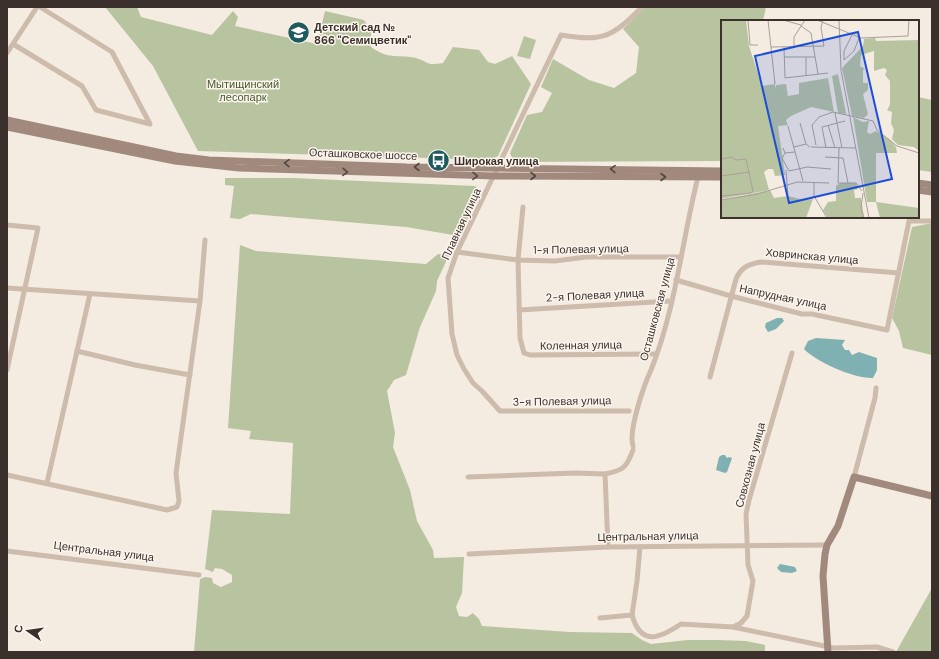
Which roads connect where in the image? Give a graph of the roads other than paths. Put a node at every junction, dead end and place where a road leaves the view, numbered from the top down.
1 (38, 7) edge
2 (642, 7) edge
3 (13, 44) junction
4 (7, 53) edge
5 (7, 120) edge
6 (7, 127) edge
7 (498, 168) junction
8 (721, 171) edge
9 (494, 176) junction
10 (698, 177) junction
11 (721, 177) edge
12 (919, 183) edge
13 (932, 185) edge
14 (919, 190) edge
15 (932, 192) edge
16 (523, 207) dead end
17 (932, 221) edge
18 (7, 225) edge
19 (205, 240) dead end
20 (457, 252) junction
21 (681, 257) junction
22 (518, 260) junction
23 (899, 273) junction
24 (676, 280) junction
25 (7, 288) edge
26 (26, 289) junction
27 (90, 294) junction
28 (732, 296) junction
29 (200, 301) junction
30 (671, 301) junction
31 (519, 310) junction
32 (77, 351) junction
33 (792, 352) dead end
34 (656, 354) junction
35 (7, 370) edge
36 (190, 375) junction
37 (710, 377) dead end
38 (876, 388) dead end
39 (482, 391) joint
40 (629, 411) dead end
41 (604, 474) junction
42 (7, 475) edge
43 (854, 477) junction
44 (468, 478) dead end
45 (47, 483) junction
46 (932, 496) edge
47 (747, 544) junction
48 (827, 545) junction
49 (608, 547) junction
50 (640, 547) junction
51 (7, 550) edge
52 (469, 554) dead end
53 (199, 575) dead end
54 (632, 614) junction
55 (600, 618) dead end
56 (733, 627) junction
57 (827, 649) edge
58 (892, 652) edge

1 - 3 street
1 - 3 street
2 - 7 street, Плавная улица
3 - 4 street
7 -> 5 main road, Осташковское шоссе
6 -> 9 main road, Осташковское шоссе
8 -> 7 main road, Осташковское шоссе
7 - 9 street, Плавная улица
9 -> 10 main road, Осташковское шоссе
9 - 20 street, Плавная улица
10 - 11 main road, Осташковское шоссе
10 - 21 street, Осташковская улица
12 - 13 main road
14 - 15 main road
16 - 22 street
17 - 23 street
18 - 26 street
19 - 29 street
20 - 22 street, 1-я Полевая улица
20 - 39 street, Плавная улица
21 - 22 street, 1-я Полевая улица
21 - 24 street, Осташковская улица
22 - 31 street
23 - 28 street, Ховринская улица
23 - 28 street, Напрудная улица
24 - 28 street, Напрудная улица
24 - 30 street, Осташковская улица
25 - 26 street
26 - 27 street
26 - 35 street
27 - 29 street
27 - 32 street
28 - 37 street, Ховринская улица
29 - 36 street
30 - 31 street, 2-я Полевая улица
30 - 34 street, Осташковская улица
31 - 34 street, Коленная улица
32 - 36 street
32 - 45 street
33 - 47 street, Совхозная улица
34 - 41 street, Осташковская улица
36 - 45 street
38 - 43 street
39 - 40 street, 3-я Полевая улица
41 - 44 street, Осташковская улица
41 - 49 street
42 - 45 street
43 - 46 main road
43 - 48 main road
47 - 48 street, Центральная улица
47 - 50 street, Центральная улица
47 - 56 street, Совхозная улица
48 - 57 main road
49 - 50 street, Центральная улица
49 - 52 street, Центральная улица
50 - 54 street
51 - 53 street, Центральная улица
54 - 55 street
54 - 56 street
56 - 57 street
57 - 58 street

